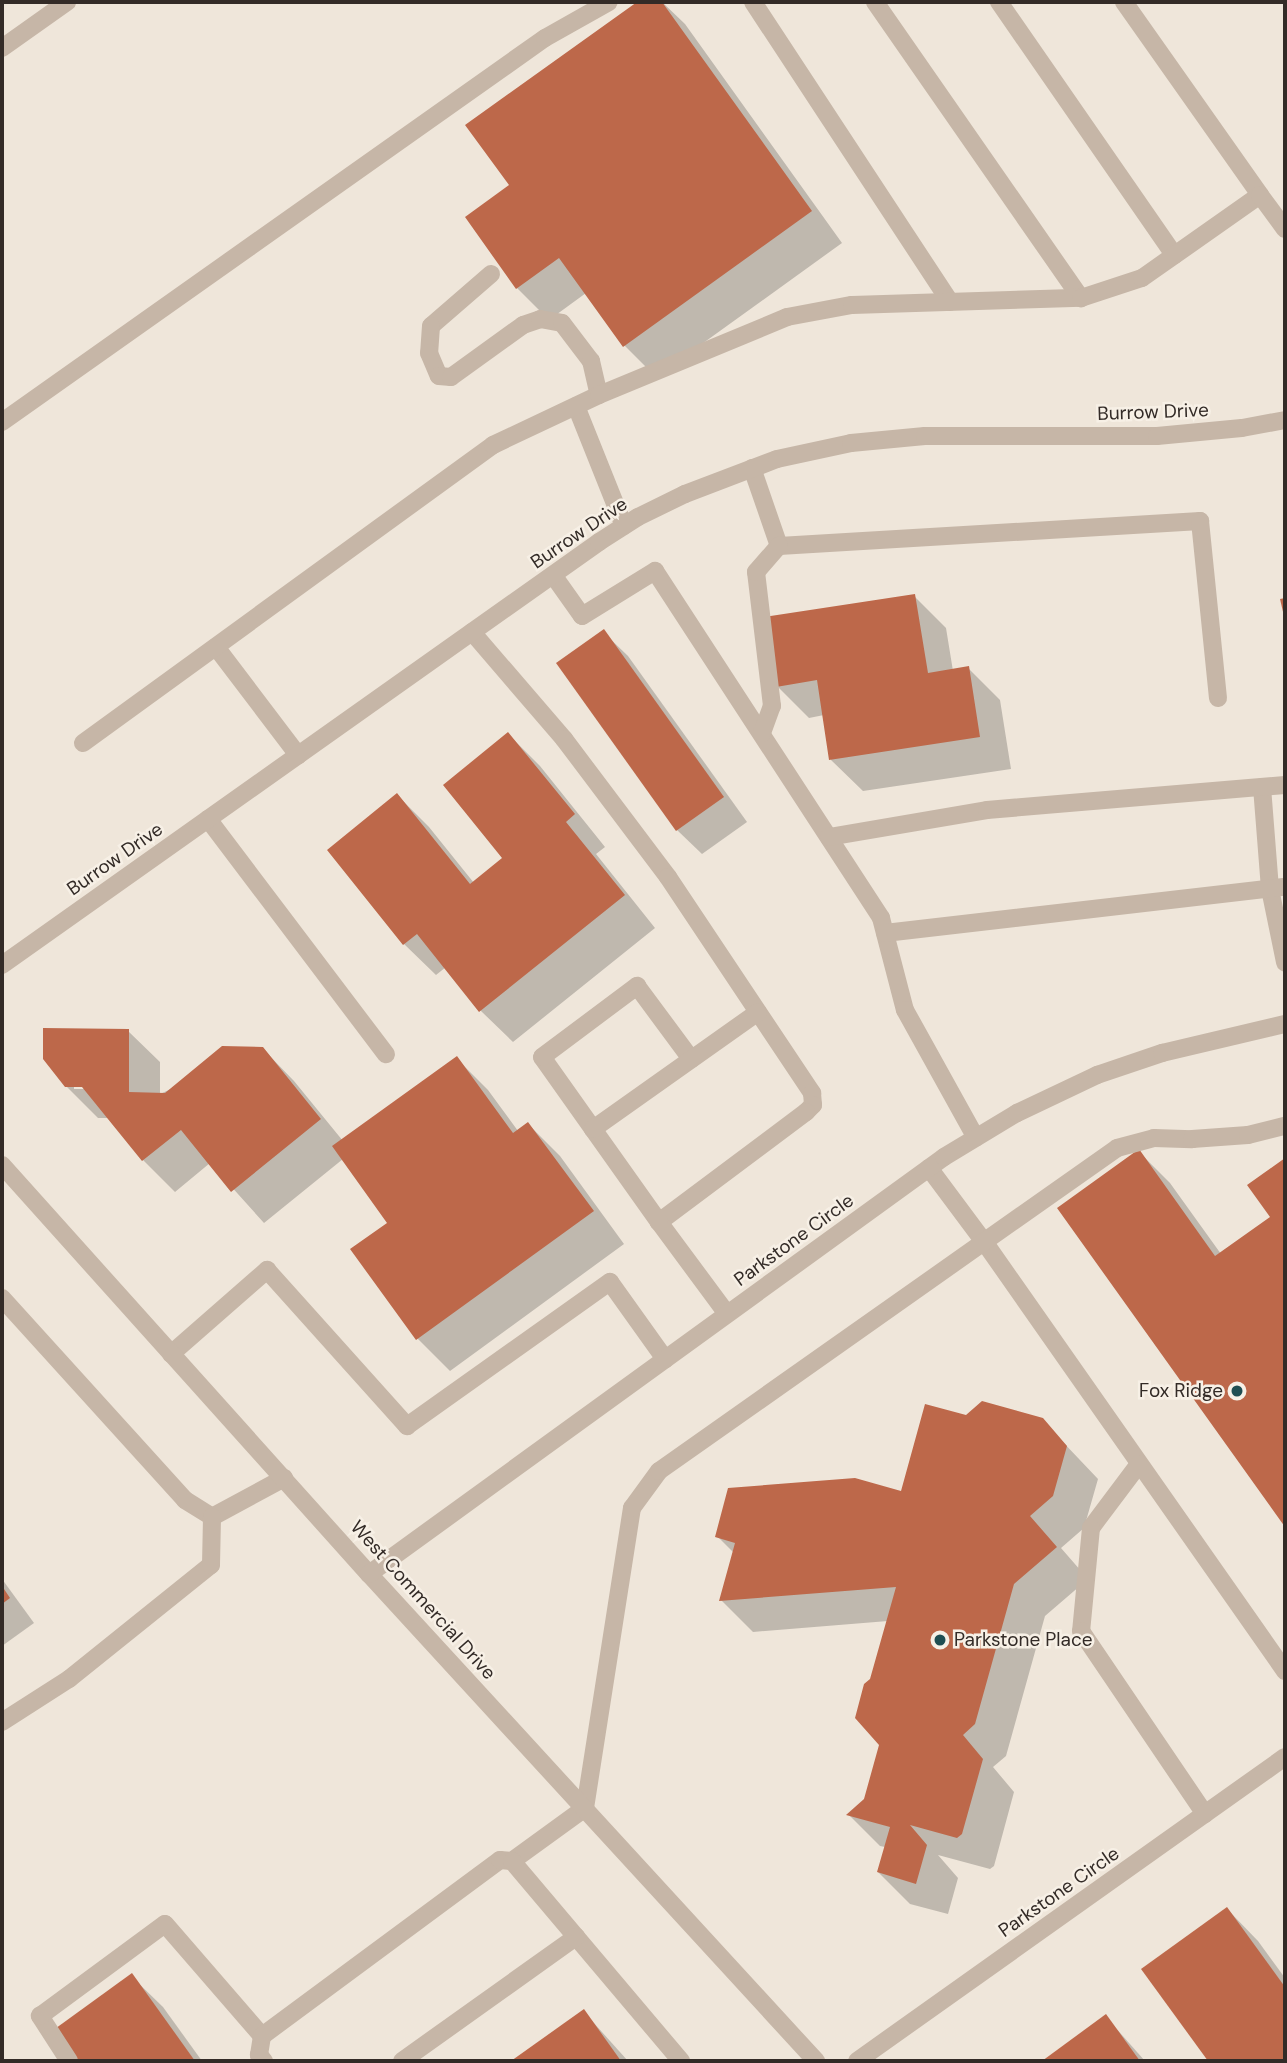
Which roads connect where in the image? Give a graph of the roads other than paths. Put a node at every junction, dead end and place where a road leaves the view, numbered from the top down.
1 (67, 2) edge
2 (609, 2) edge
3 (753, 2) edge
4 (875, 2) edge
5 (999, 2) edge
6 (1124, 2) edge
7 (2, 48) edge
8 (1260, 195) junction
9 (1285, 229) edge
10 (1174, 255) junction
11 (491, 274) dead end
12 (1081, 298) junction
13 (950, 302) junction
14 (599, 395) junction
15 (576, 406) junction
16 (1285, 420) edge
17 (2, 422) edge
18 (752, 468) junction
19 (624, 526) junction
20 (779, 546) junction
21 (553, 575) junction
22 (472, 632) junction
23 (215, 647) junction
24 (1219, 698) dead end
25 (762, 733) junction
26 (83, 743) dead end
27 (298, 755) junction
28 (1285, 785) edge
29 (1262, 787) junction
30 (208, 819) junction
31 (830, 837) junction
32 (1278, 888) edge
33 (885, 933) junction
34 (1285, 962) edge
35 (2, 965) edge
36 (758, 1012) junction
37 (1285, 1024) edge
38 (386, 1054) dead end
39 (691, 1059) junction
40 (1285, 1126) edge
41 (593, 1129) junction
42 (976, 1138) junction
43 (2, 1165) edge
44 (929, 1168) junction
45 (659, 1222) junction
46 (985, 1244) junction
47 (2, 1298) edge
48 (727, 1314) junction
49 (171, 1353) junction
50 (665, 1359) junction
51 (1139, 1464) junction
52 (284, 1478) junction
53 (212, 1517) junction
54 (369, 1574) junction
55 (1285, 1671) edge
56 (2, 1722) edge
57 (1285, 1757) edge
58 (584, 1808) junction
59 (1205, 1814) junction
60 (512, 1861) junction
61 (576, 1937) junction
62 (262, 2036) junction
63 (69, 2061) edge
64 (264, 2061) edge
65 (402, 2061) edge
66 (681, 2061) edge
67 (816, 2061) edge
68 (857, 2061) edge

1 - 7 street
2 - 17 street
3 - 13 street
4 - 12 street
5 - 10 street
6 - 8 street
8 - 9 street
8 - 10 street
10 - 12 street
11 - 14 street
12 - 13 street
13 - 14 street
14 - 15 street
15 - 19 street
15 - 23 street
16 - 18 street, Burrow Drive
18 - 19 street, Burrow Drive
18 - 20 street
19 - 21 street, Burrow Drive
20 - 24 street
20 - 25 street
21 - 22 street, Burrow Drive
21 - 25 street
22 - 27 street, Burrow Drive
22 - 36 street
23 - 26 street
23 - 27 street
25 - 31 street
27 - 30 street, Burrow Drive
28 - 29 street
29 - 31 street
29 - 32 street
30 - 35 street, Burrow Drive
30 - 38 street
31 - 33 street
32 - 33 street
32 - 34 street
33 - 42 street
36 - 39 street
36 - 45 street
37 - 42 street, Parkstone Circle
39 - 41 street
39 - 41 street
40 - 46 street
41 - 45 street
42 - 44 street, Parkstone Circle
43 - 49 street, West Commercial Drive
44 - 46 street
44 - 48 street, Parkstone Circle
45 - 48 street
46 - 51 street
46 - 58 street
47 - 53 street
48 - 50 street, Parkstone Circle
49 - 50 street
49 - 52 street, West Commercial Drive
50 - 54 street, Parkstone Circle
51 - 55 street
51 - 59 street
52 - 53 street
52 - 54 street, West Commercial Drive
53 - 56 street
54 - 58 street, West Commercial Drive
57 - 59 street, Parkstone Circle
58 - 60 street
58 - 67 street, West Commercial Drive
59 - 68 street, Parkstone Circle
60 - 61 street
60 - 62 street
61 - 65 street
61 - 66 street
62 - 63 street
62 - 64 street

